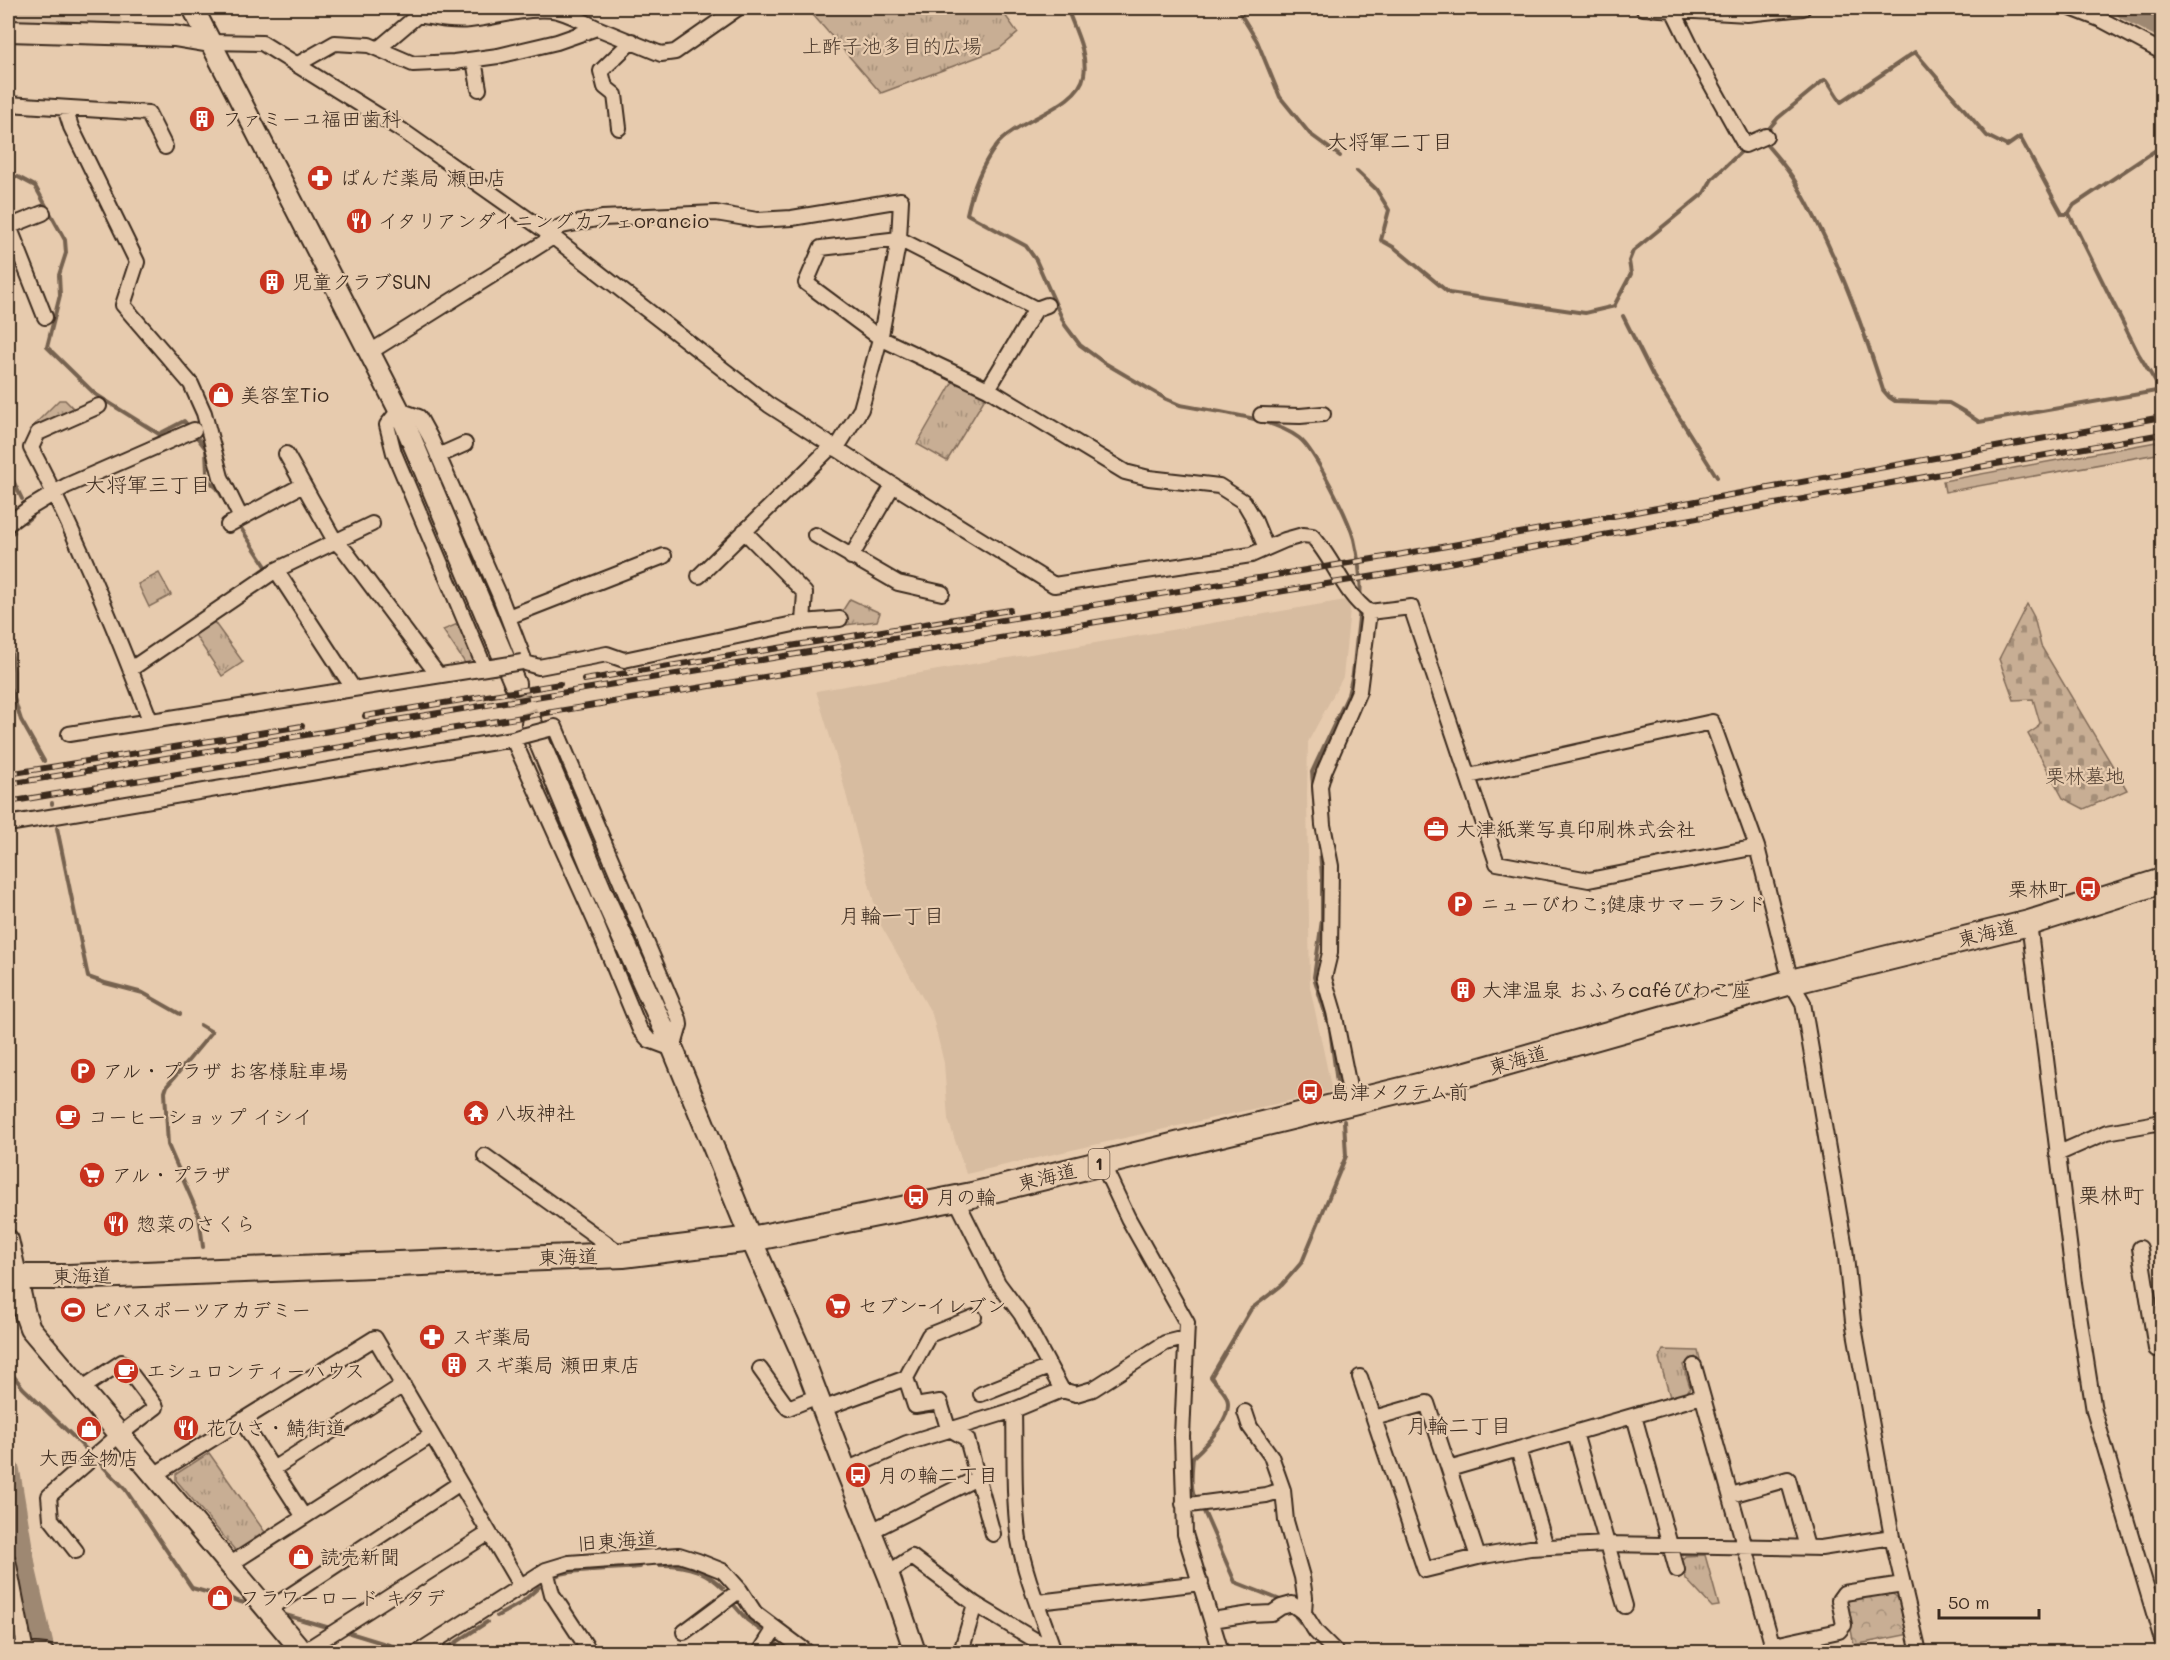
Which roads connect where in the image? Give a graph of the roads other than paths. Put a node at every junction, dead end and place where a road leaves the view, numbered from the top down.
1 (193, 8) edge
2 (738, 8) edge
3 (1643, 8) edge
4 (1803, 8) edge
5 (2071, 8) edge
6 (1673, 10) junction
7 (597, 28) junction
8 (8, 31) edge
9 (632, 41) junction
10 (210, 42) junction
11 (379, 48) junction
12 (2163, 52) edge
13 (474, 60) junction
14 (298, 64) junction
15 (479, 89) dead end
16 (8, 104) edge
17 (65, 108) junction
18 (619, 128) dead end
19 (1766, 136) dead end
20 (165, 147) dead end
21 (43, 213) dead end
22 (8, 226) edge
23 (550, 235) junction
24 (899, 239) junction
25 (45, 317) dead end
26 (880, 339) junction
27 (370, 352) junction
28 (988, 389) junction
29 (99, 406) dead end
30 (399, 410) junction
31 (1323, 414) dead end
32 (1261, 416) dead end
33 (189, 432) dead end
34 (465, 444) dead end
35 (834, 447) junction
36 (286, 454) dead end
37 (438, 456) junction
38 (303, 485) junction
39 (893, 485) junction
40 (54, 492) junction
41 (8, 524) edge
42 (372, 524) dead end
43 (744, 531) junction
44 (815, 535) dead end
45 (335, 542) junction
46 (1266, 548) junction
47 (664, 556) dead end
48 (851, 557) junction
49 (276, 570) junction
50 (699, 576) dead end
51 (942, 593) dead end
52 (1364, 608) junction
53 (508, 616) junction
54 (840, 619) dead end
55 (803, 622) junction
56 (524, 662) junction
57 (489, 667) junction
58 (131, 669) junction
59 (438, 675) junction
60 (515, 684) tunnel mouth
61 (353, 688) junction
62 (150, 720) junction
63 (529, 732) joint
64 (69, 734) dead end
65 (1469, 776) junction
66 (8, 824) edge
67 (1757, 846) junction
68 (2163, 881) edge
69 (2028, 923) junction
70 (1791, 982) junction
71 (1352, 1102) junction
72 (2163, 1122) edge
73 (2057, 1154) junction
74 (485, 1156) dead end
75 (1102, 1163) junction
76 (956, 1198) junction
77 (752, 1239) junction
78 (8, 1240) edge
79 (2140, 1248) dead end
80 (623, 1255) junction
81 (12, 1277) edge
82 (974, 1317) dead end
83 (1185, 1338) junction
84 (2156, 1349) dead end
85 (1694, 1366) dead end
86 (1050, 1367) junction
87 (760, 1369) dead end
88 (1360, 1377) dead end
89 (906, 1378) junction
90 (403, 1385) junction
91 (81, 1389) junction
92 (1062, 1390) junction
93 (981, 1394) dead end
94 (1702, 1396) junction
95 (820, 1402) junction
96 (1014, 1410) junction
97 (1245, 1412) dead end
98 (1634, 1416) junction
99 (1374, 1418) junction
100 (242, 1421) junction
101 (950, 1429) junction
102 (1575, 1432) junction
103 (119, 1435) junction
104 (432, 1435) junction
105 (1518, 1449) junction
106 (1449, 1468) junction
107 (273, 1469) junction
108 (846, 1470) junction
109 (154, 1475) junction
110 (979, 1477) junction
111 (460, 1483) junction
112 (1283, 1490) junction
113 (1731, 1495) junction
114 (1186, 1505) junction
115 (304, 1517) junction
116 (871, 1531) junction
117 (489, 1533) junction
118 (993, 1534) dead end
119 (1892, 1537) junction
120 (1607, 1544) junction
121 (1670, 1545) junction
122 (1745, 1546) junction
123 (1546, 1547) junction
124 (1807, 1547) junction
125 (76, 1551) dead end
126 (1478, 1557) junction
127 (8, 1560) edge
128 (229, 1565) junction
129 (546, 1570) junction
130 (1677, 1570) dead end
131 (888, 1573) junction
132 (1201, 1583) junction
133 (1903, 1584) junction
134 (521, 1587) junction
135 (740, 1590) junction
136 (1038, 1602) junction
137 (975, 1604) junction
138 (1624, 1606) dead end
139 (268, 1610) junction
140 (1304, 1613) junction
141 (1212, 1620) junction
142 (775, 1628) junction
143 (684, 1632) dead end
144 (438, 1640) junction
145 (2163, 1640) edge
146 (8, 1648) edge
147 (25, 1651) edge
148 (588, 1652) edge
149 (1054, 1652) edge
150 (46, 1653) edge
151 (303, 1653) edge
152 (418, 1653) edge
153 (445, 1653) edge
154 (760, 1653) edge
155 (807, 1653) edge
156 (915, 1653) edge
157 (962, 1653) edge
158 (1221, 1653) edge
159 (1336, 1653) edge
160 (1919, 1653) edge

1 - 10 street
2 - 9 street
3 - 6 street
4 - 6 street
5 - 12 street
6 - 19 street
7 - 9 street
7 - 11 street
7 - 13 street
8 - 10 street
9 - 18 street
10 - 14 street
10 - 27 street
11 - 13 street
11 - 14 street
13 - 15 street
14 - 23 street
16 - 17 street
17 - 20 street
17 - 38 street
21 - 22 street
22 - 25 street
23 - 24 street
23 - 27 street
23 - 35 street
24 - 26 street
24 - 26 street
24 - 28 street
26 - 28 street
26 - 35 street
27 - 30 street
28 - 46 street
29 - 40 street
30 - 37 street
30 - 57 street
30 - 60 street
31 - 32 street
33 - 40 street
34 - 37 street
35 - 39 street
35 - 43 street
36 - 38 street
37 - 53 street
38 - 45 street
39 - 46 street
39 - 48 street
40 - 41 street
40 - 58 street
42 - 45 street
43 - 50 street
43 - 55 street
44 - 48 street
45 - 49 street
45 - 59 street
46 - 52 street
47 - 53 street
48 - 51 street
49 - 58 street
49 - 61 street
52 - 65 street
52 - 71 street
53 - 56 street
54 - 55 street
55 - 56 street
56 - 57 street, bridge
57 - 59 street
58 - 62 street
59 - 61 street
61 - 62 street
62 - 64 street
63 - 66 street
63 - 77 street
65 - 67 street
65 - 67 street
67 - 70 street
68 - 69 highway, 東海道 / 1
69 - 70 highway, 東海道 / 1
69 - 73 street
70 - 71 highway, 東海道 / 1
70 - 119 street
71 - 75 highway, 東海道 / 1
72 - 73 street
73 - 145 street
74 - 80 street
75 - 76 highway, 東海道 / 1
75 - 83 street
76 - 77 highway, 東海道 / 1
76 - 86 street
77 - 80 highway, 東海道 / 1
77 - 95 street
78 - 81 street
79 - 84 street
80 - 81 highway, 東海道 / 1
81 - 91 street
82 - 89 street
83 - 92 street
83 - 114 street
85 - 94 street
86 - 92 street
86 - 93 street
87 - 95 street
88 - 99 street
89 - 95 street
89 - 101 street
90 - 100 street
90 - 104 street
90 - 107 street
91 - 103 street
91 - 103 street
92 - 96 street
94 - 98 street
94 - 113 street
95 - 108 street
96 - 101 street
96 - 136 street
97 - 112 street
98 - 102 street
98 - 121 street
99 - 106 street
99 - 126 street
100 - 107 street
100 - 109 street
101 - 108 street
101 - 110 street
102 - 105 street
102 - 120 street
103 - 109 street
103 - 125 street
104 - 111 street
104 - 115 street
105 - 106 street
105 - 123 street
106 - 126 street
107 - 115 street
108 - 116 street
109 - 128 street
110 - 116 street
110 - 118 street
111 - 117 street
111 - 139 street
112 - 114 street
112 - 140 street
113 - 122 street
113 - 124 street
114 - 132 street
115 - 128 street
116 - 131 street
117 - 134 street
117 - 151 street
119 - 124 street
119 - 133 street
120 - 121 street
120 - 123 street
120 - 138 street
121 - 122 street
121 - 130 street
122 - 124 street
122 - 133 street
123 - 126 street
127 - 147 street
128 - 139 street
129 - 134 street, 旧東海道
129 - 135 street, 旧東海道
129 - 148 street
131 - 137 street
131 - 156 street
132 - 136 street
132 - 141 street
133 - 160 street
134 - 144 street, 旧東海道
135 - 142 street, 旧東海道
135 - 143 street
136 - 149 street
137 - 149 street
137 - 157 street
139 - 151 street
140 - 141 street
140 - 159 street
141 - 158 street
142 - 154 street
142 - 155 street, 旧東海道
144 - 152 street, 旧東海道
144 - 153 street
146 - 147 street
147 - 150 street

